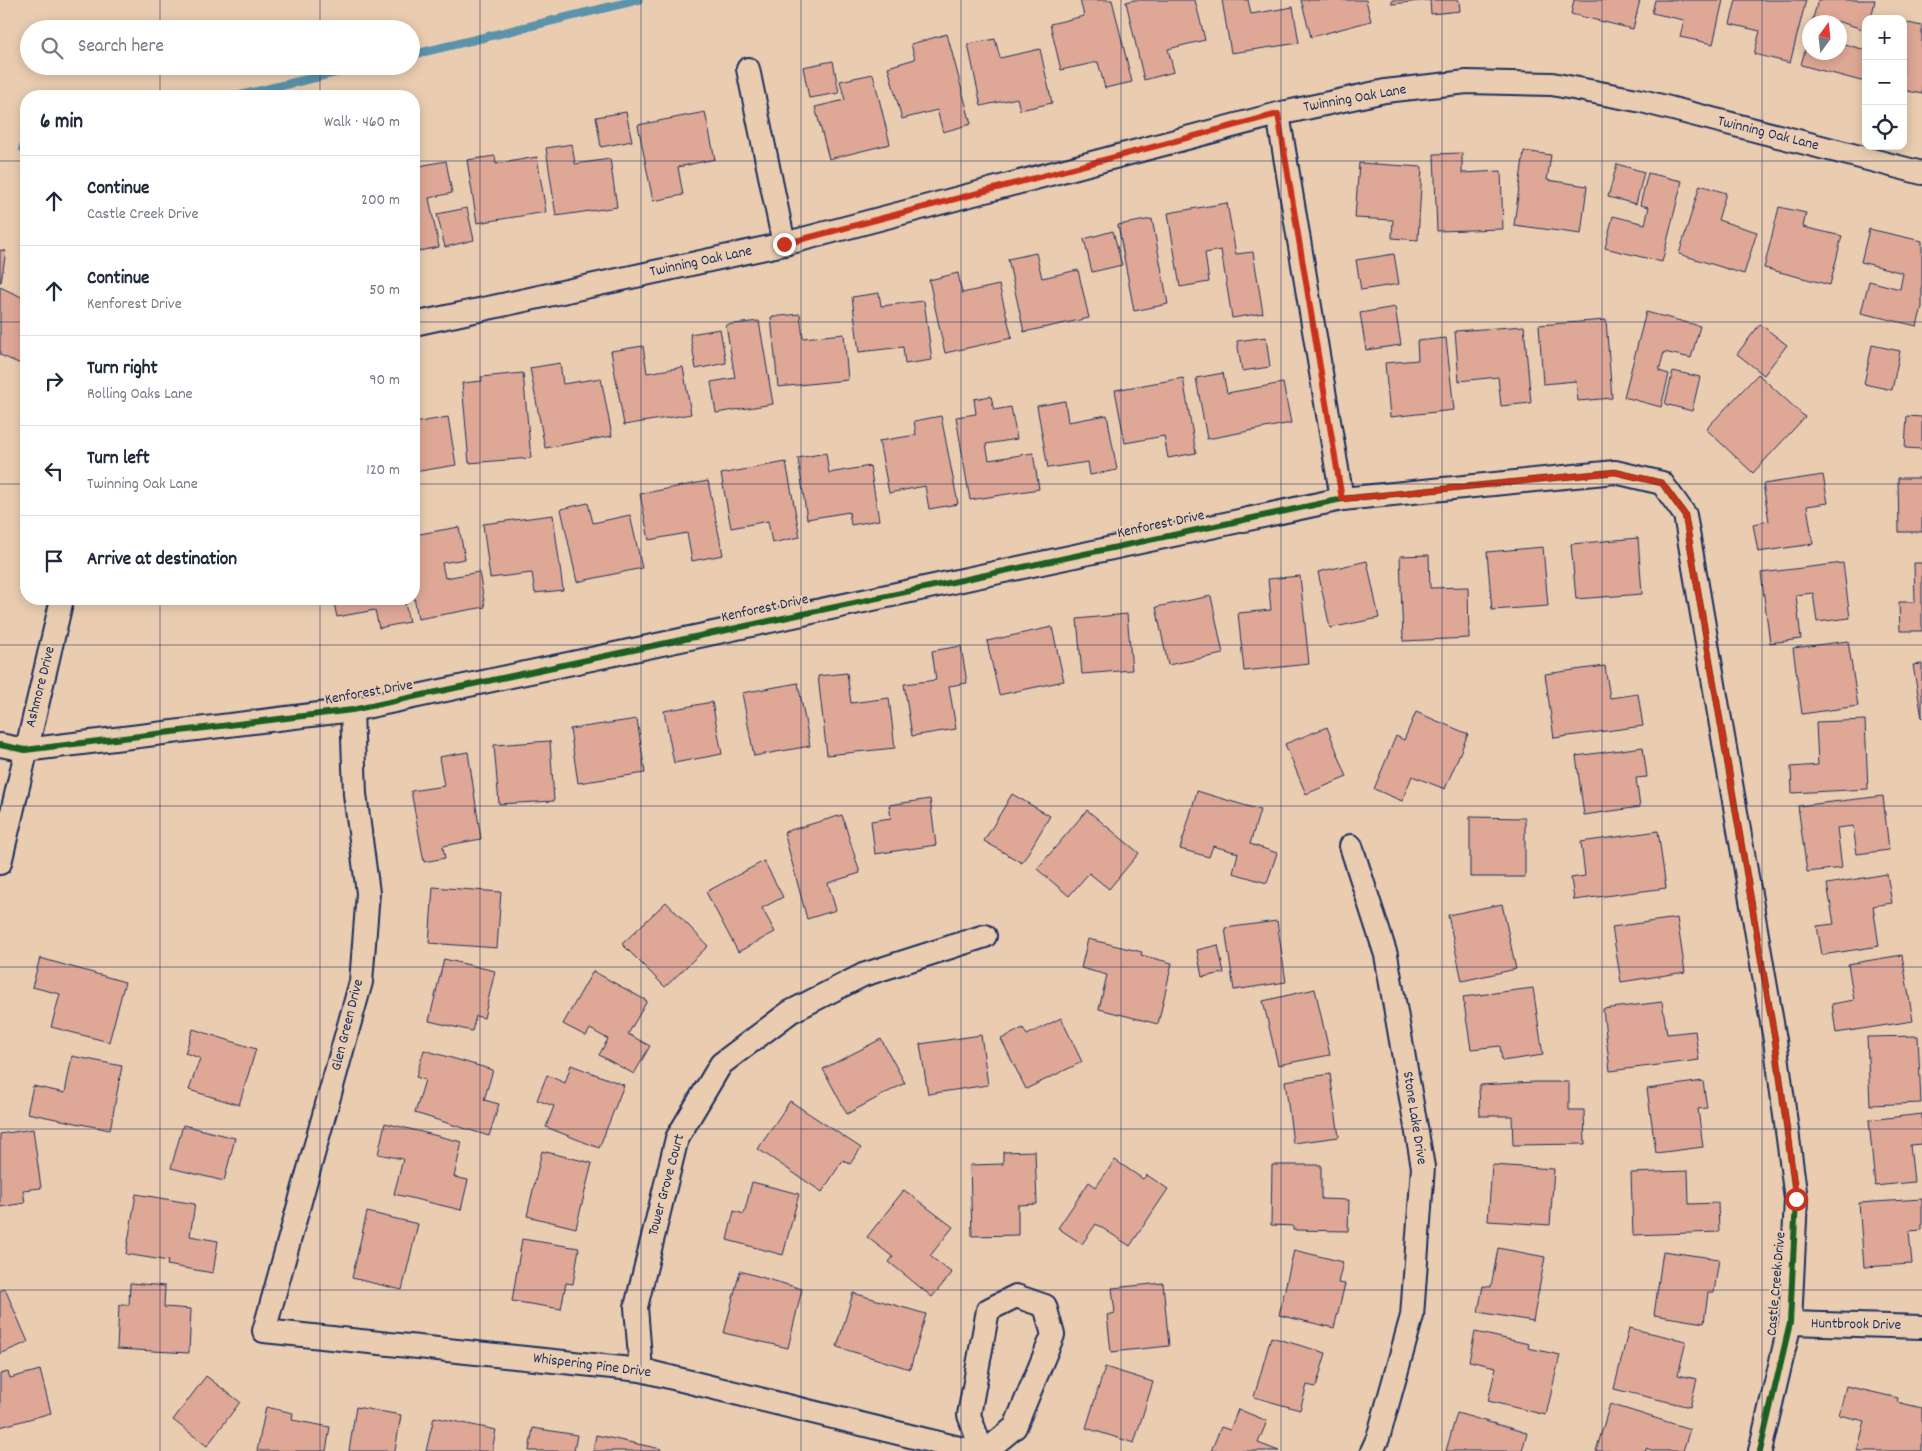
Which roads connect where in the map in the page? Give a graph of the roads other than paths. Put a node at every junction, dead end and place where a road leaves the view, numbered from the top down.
1 (748, 69) dead end
2 (1278, 114) junction
3 (1922, 173) edge
4 (784, 244) junction
5 (420, 323) edge
6 (1534, 480) joint
7 (1342, 499) junction
8 (61, 605) edge
9 (352, 710) junction
10 (0, 745) edge
11 (25, 750) junction
12 (1351, 846) dead end
13 (0, 863) edge
14 (985, 936) dead end
15 (1790, 1323) junction
16 (1922, 1327) edge
17 (264, 1331) joint
18 (641, 1370) junction
19 (971, 1451) edge
20 (982, 1451) edge
21 (986, 1451) edge
22 (1372, 1451) edge
23 (1760, 1451) edge

1 - 4 street
2 - 3 street, Twinning Oak Lane
2 - 4 street, Twinning Oak Lane
2 - 7 street
4 - 5 street, Twinning Oak Lane
6 - 7 street, Kenforest Drive
6 - 15 street, Castle Creek Drive
7 - 9 street, Kenforest Drive
8 - 11 street, Ashmore Drive
9 - 11 street, Kenforest Drive
9 - 17 street, Glen Green Drive
10 - 11 street, Kenforest Drive
11 - 13 street, Ashmore Drive
12 - 22 street, Stone Lake Drive
14 - 18 street, Tower Grove Court
15 - 16 street, Huntbrook Drive
15 - 23 street, Castle Creek Drive
17 - 18 street, Whispering Pine Drive
18 - 19 street, Whispering Pine Drive
20 - 21 street

